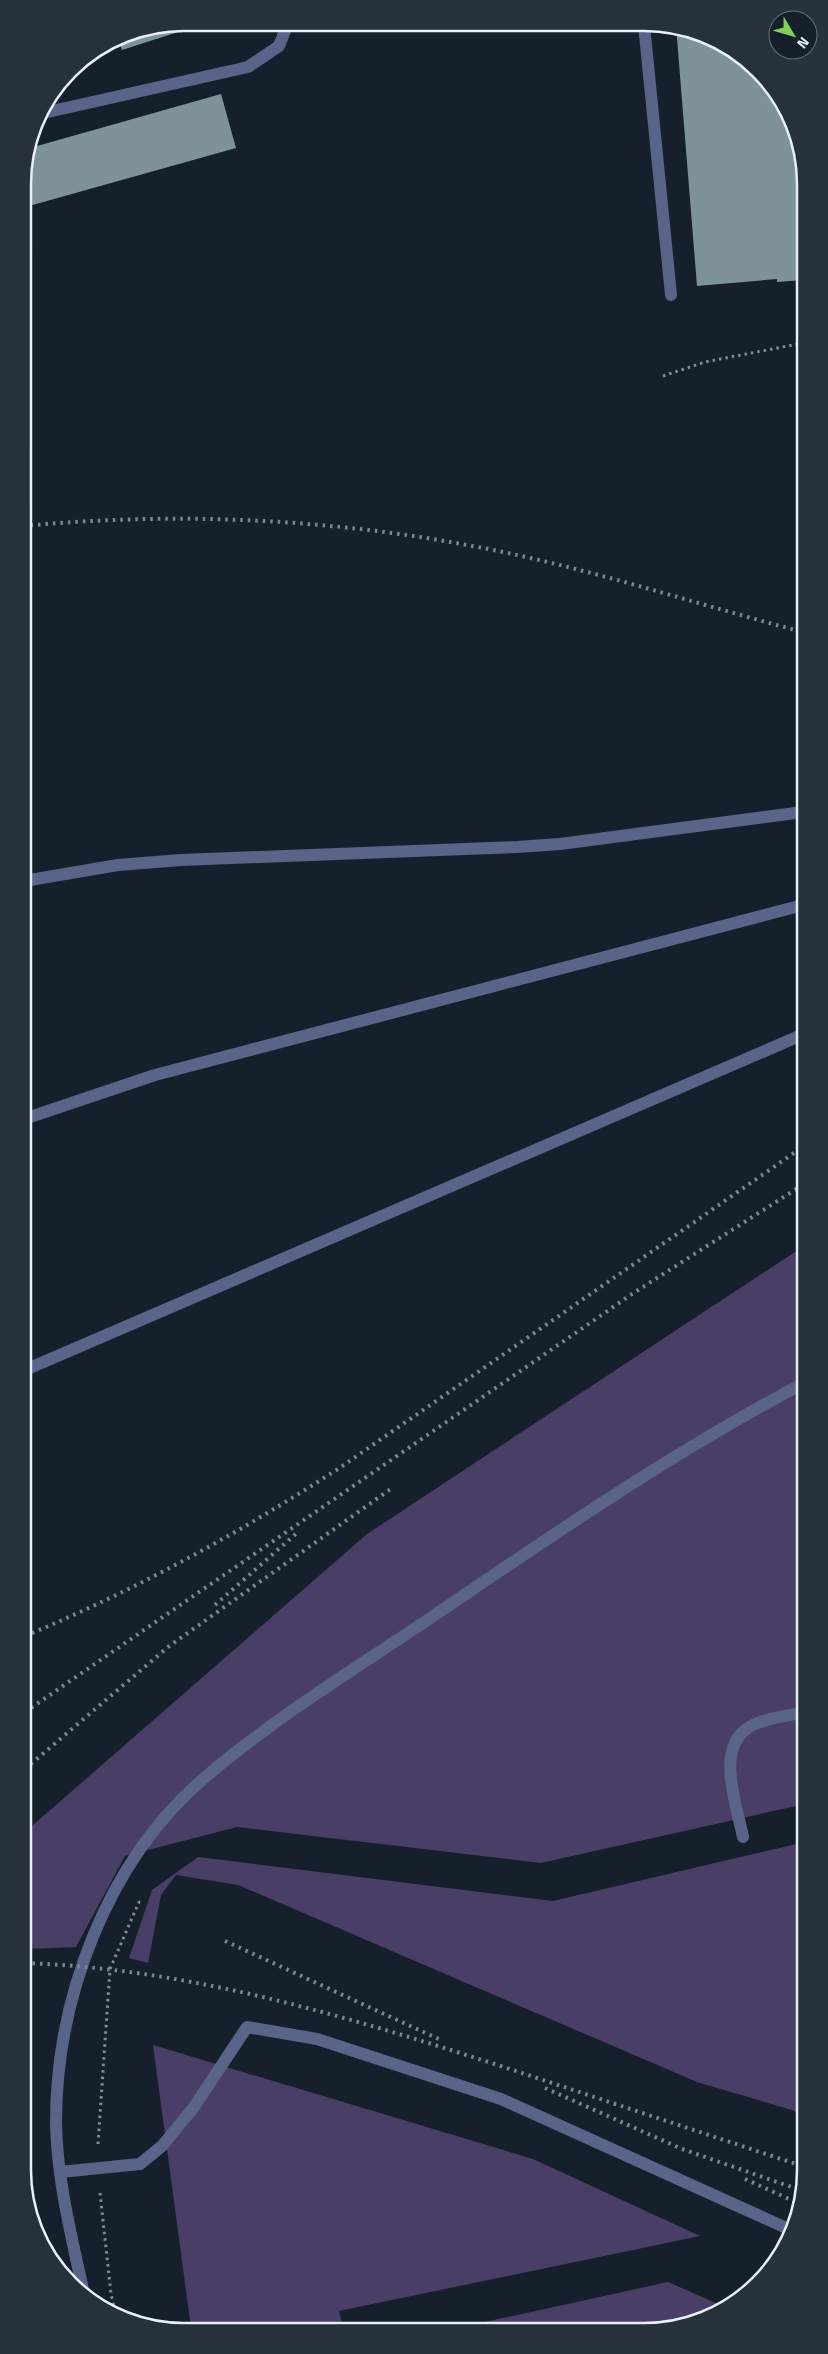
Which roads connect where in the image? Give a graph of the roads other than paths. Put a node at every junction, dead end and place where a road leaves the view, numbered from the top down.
1 (285, 31) edge
2 (645, 31) edge
3 (50, 112) edge
4 (671, 295) dead end
5 (797, 813) edge
6 (32, 880) edge
7 (797, 906) edge
8 (797, 1037) edge
9 (32, 1116) edge
10 (31, 1367) edge
11 (796, 1387) edge
12 (796, 1714) edge
13 (743, 1837) dead end
14 (60, 2172) junction
15 (785, 2228) edge
16 (82, 2283) edge

1 - 3 street
2 - 4 street
5 - 6 street
7 - 9 street
8 - 10 street
11 - 14 street
12 - 13 street
14 - 15 street
14 - 16 street

